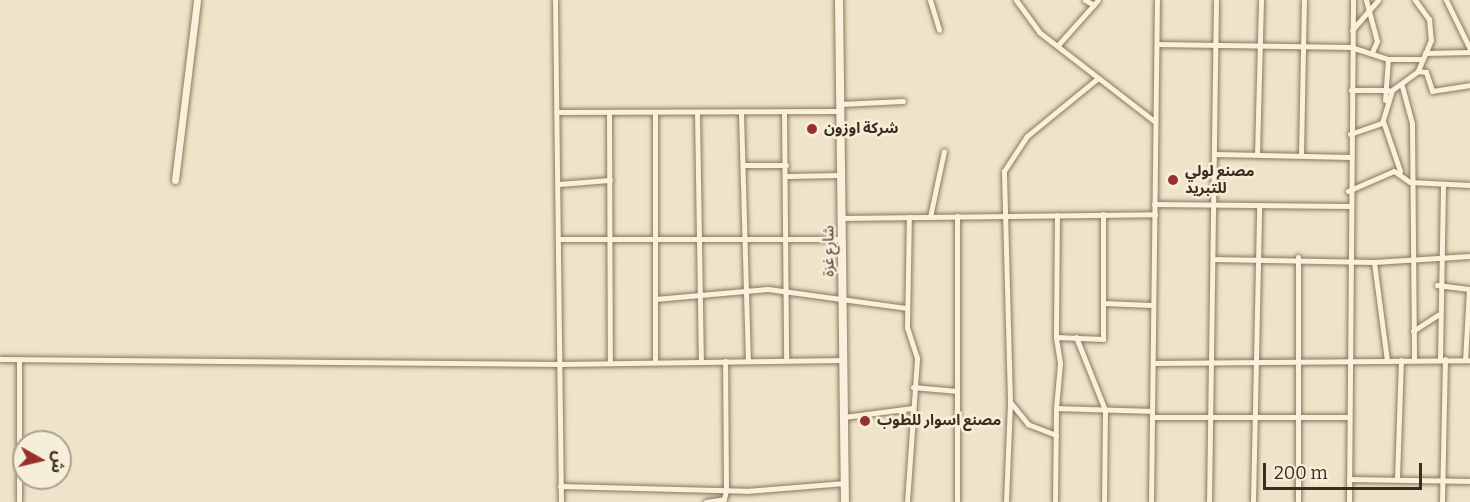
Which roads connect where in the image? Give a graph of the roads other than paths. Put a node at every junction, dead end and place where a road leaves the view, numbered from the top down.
1 (197, 0) edge
2 (555, 0) edge
3 (839, 0) edge
4 (930, 0) edge
5 (1016, 0) edge
6 (1084, 0) edge
7 (1157, 0) edge
8 (1216, 0) edge
9 (1260, 0) edge
10 (1304, 0) edge
11 (1353, 0) edge
12 (1366, 0) edge
13 (1378, 0) edge
14 (1415, 0) edge
15 (1446, 0) edge
16 (1096, 2) edge
17 (1370, 12) junction
18 (939, 30) dead end
19 (1352, 30) junction
20 (1156, 44) junction
21 (1058, 45) junction
22 (1215, 45) junction
23 (1260, 45) junction
24 (1304, 46) junction
25 (1352, 47) junction
26 (1373, 50) junction
27 (1470, 51) edge
28 (1425, 53) junction
29 (1388, 59) junction
30 (1421, 59) junction
31 (1418, 71) junction
32 (1097, 78) junction
33 (1470, 85) edge
34 (1402, 86) junction
35 (1351, 90) junction
36 (1392, 90) junction
37 (1385, 91) junction
38 (903, 101) dead end
39 (840, 108) junction
40 (1386, 108) junction
41 (556, 112) junction
42 (784, 112) junction
43 (609, 113) junction
44 (656, 113) junction
45 (697, 113) junction
46 (741, 113) junction
47 (1154, 121) junction
48 (1383, 121) junction
49 (1350, 134) junction
50 (944, 151) dead end
51 (1214, 154) junction
52 (1257, 154) junction
53 (1301, 155) junction
54 (1350, 157) junction
55 (743, 165) junction
56 (786, 165) junction
57 (1400, 171) junction
58 (840, 175) junction
59 (787, 176) junction
60 (175, 180) dead end
61 (610, 180) junction
62 (1410, 182) junction
63 (558, 184) junction
64 (1443, 185) junction
65 (1470, 185) edge
66 (1348, 191) junction
67 (1154, 204) junction
68 (1213, 205) junction
69 (1259, 205) junction
70 (1349, 206) junction
71 (1155, 213) junction
72 (1103, 214) junction
73 (1006, 215) junction
74 (1057, 215) junction
75 (957, 216) junction
76 (909, 217) junction
77 (930, 217) junction
78 (842, 218) junction
79 (655, 238) junction
80 (697, 238) junction
81 (745, 238) junction
82 (785, 238) junction
83 (558, 239) junction
84 (609, 239) junction
85 (842, 239) junction
86 (1439, 255) junction
87 (1259, 256) junction
88 (1470, 256) edge
89 (1298, 257) junction
90 (1349, 257) junction
91 (1413, 258) junction
92 (1213, 259) junction
93 (1374, 262) junction
94 (1437, 285) junction
95 (747, 290) junction
96 (787, 295) junction
97 (700, 296) junction
98 (842, 296) junction
99 (655, 299) junction
100 (1103, 303) junction
101 (1152, 304) junction
102 (906, 308) junction
103 (1438, 315) junction
104 (1413, 331) junction
105 (1056, 337) junction
106 (1076, 337) junction
107 (0, 359) edge
108 (19, 359) junction
109 (1443, 359) junction
110 (786, 360) junction
111 (843, 360) junction
112 (1401, 360) junction
113 (1414, 360) junction
114 (1467, 360) edge
115 (725, 361) junction
116 (748, 361) junction
117 (1387, 361) junction
118 (655, 362) junction
119 (701, 362) junction
120 (610, 363) junction
121 (1153, 363) junction
122 (560, 364) junction
123 (1255, 364) junction
124 (1348, 364) junction
125 (1211, 365) junction
126 (1296, 365) junction
127 (913, 387) junction
128 (957, 391) junction
129 (1010, 402) junction
130 (912, 408) junction
131 (1056, 408) junction
132 (1105, 410) junction
133 (1152, 414) junction
134 (844, 417) junction
135 (1297, 417) junction
136 (1346, 417) junction
137 (1211, 418) junction
138 (1254, 418) junction
139 (1056, 435) junction
140 (1349, 479) junction
141 (1397, 479) junction
142 (1442, 480) junction
143 (1470, 481) edge
144 (845, 483) junction
145 (560, 486) junction
146 (727, 490) junction
147 (19, 502) edge
148 (561, 502) edge
149 (706, 502) edge
150 (728, 502) edge
151 (845, 502) edge
152 (907, 502) edge
153 (957, 502) edge
154 (1006, 502) edge
155 (1055, 502) edge
156 (1104, 502) edge
157 (1151, 502) edge
158 (1209, 502) edge
159 (1253, 502) edge
160 (1298, 502) edge
161 (1349, 502) edge
162 (1442, 502) edge

1 - 60 street
2 - 41 street
3 - 39 main road, شارع غزة
4 - 18 street
5 - 21 street
6 - 16 street
7 - 20 street
8 - 22 street
9 - 23 street
10 - 24 street
11 - 19 street
12 - 17 street
13 - 17 street
14 - 28 street
15 - 27 street
16 - 21 street
17 - 19 street
17 - 26 street
19 - 25 street
20 - 22 street
20 - 47 street
21 - 32 street
22 - 23 street
22 - 51 street
23 - 24 street
23 - 52 street
24 - 25 street
24 - 53 street
25 - 26 street
25 - 35 street
26 - 29 street
27 - 28 street
28 - 30 street
29 - 30 street
29 - 37 street
30 - 31 street
31 - 33 street
31 - 34 street
32 - 47 street
32 - 73 street
34 - 36 street
34 - 62 street
35 - 37 street
35 - 49 street
36 - 37 street
36 - 40 street
37 - 40 street
38 - 39 street
39 - 42 street
39 - 58 main road, شارع غزة
40 - 48 street
41 - 43 street
41 - 63 street
42 - 46 street
42 - 56 street
43 - 44 street
43 - 61 street
44 - 45 street
44 - 79 street
45 - 46 street
45 - 80 street
46 - 55 street
47 - 67 street
48 - 49 street
48 - 57 street
49 - 54 street
50 - 77 street
51 - 52 street
51 - 68 street
52 - 53 street
53 - 54 street
54 - 66 street
55 - 56 street
55 - 81 street
56 - 59 street
57 - 62 street
57 - 66 street
58 - 59 street
58 - 78 main road, شارع غزة
59 - 82 street
61 - 63 street
61 - 84 street
62 - 64 street
62 - 91 street
63 - 83 street
64 - 65 street
64 - 86 street
66 - 70 street
67 - 68 street
67 - 71 street
68 - 69 street
68 - 92 street
69 - 70 street
69 - 87 street
70 - 90 street
71 - 72 street
71 - 101 street
72 - 74 street
72 - 100 street
73 - 74 street
73 - 75 street
73 - 129 street
74 - 105 street
75 - 77 street
75 - 128 street
76 - 77 street
76 - 78 street
76 - 102 street
78 - 85 main road, شارع غزة
79 - 80 street
79 - 84 street
79 - 99 street
80 - 81 street
80 - 97 street
81 - 82 street
81 - 95 street
82 - 85 street
82 - 96 street
83 - 84 street
83 - 122 street
84 - 120 street
85 - 98 main road, شارع غزة
86 - 88 street
86 - 91 street
86 - 94 street
87 - 89 street
87 - 92 street
87 - 123 street
89 - 90 street
89 - 126 street
90 - 93 street
90 - 124 street
91 - 93 street
91 - 104 street
92 - 125 street
93 - 117 street
94 - 103 street
94 - 114 street
95 - 96 street
95 - 97 street
95 - 116 street
96 - 98 street
96 - 110 street
97 - 99 street
97 - 119 street
98 - 102 street
98 - 111 main road, شارع غزة
99 - 118 street
100 - 101 street
100 - 106 street
101 - 121 street
102 - 127 street
103 - 104 street
103 - 109 street
104 - 113 street
105 - 106 street
105 - 131 street
106 - 132 street
107 - 108 street
108 - 122 street
108 - 147 street
109 - 113 street
109 - 114 street
109 - 142 street
110 - 111 street
110 - 116 street
111 - 134 main road, شارع غزة
112 - 113 street
112 - 117 street
112 - 141 street
115 - 116 street
115 - 119 street
115 - 146 street
117 - 124 street
118 - 119 street
118 - 120 street
120 - 122 street
121 - 125 street
121 - 133 street
122 - 145 street
123 - 125 street
123 - 126 street
123 - 138 street
124 - 126 street
124 - 136 street
125 - 137 street
126 - 135 street
127 - 128 street
127 - 130 street
128 - 153 street
129 - 139 street
129 - 154 street
130 - 134 street
130 - 152 street
131 - 132 street
131 - 139 street
132 - 133 street
132 - 156 street
133 - 137 street
133 - 157 street
134 - 144 main road, شارع غزة
135 - 136 street
135 - 138 street
135 - 160 street
136 - 140 street
137 - 138 street
137 - 158 street
138 - 159 street
139 - 155 street
140 - 141 street
140 - 161 street
141 - 142 street
142 - 143 street
142 - 162 street
144 - 146 street
144 - 151 main road, شارع غزة
145 - 146 street
145 - 148 street
146 - 149 street
146 - 150 street

